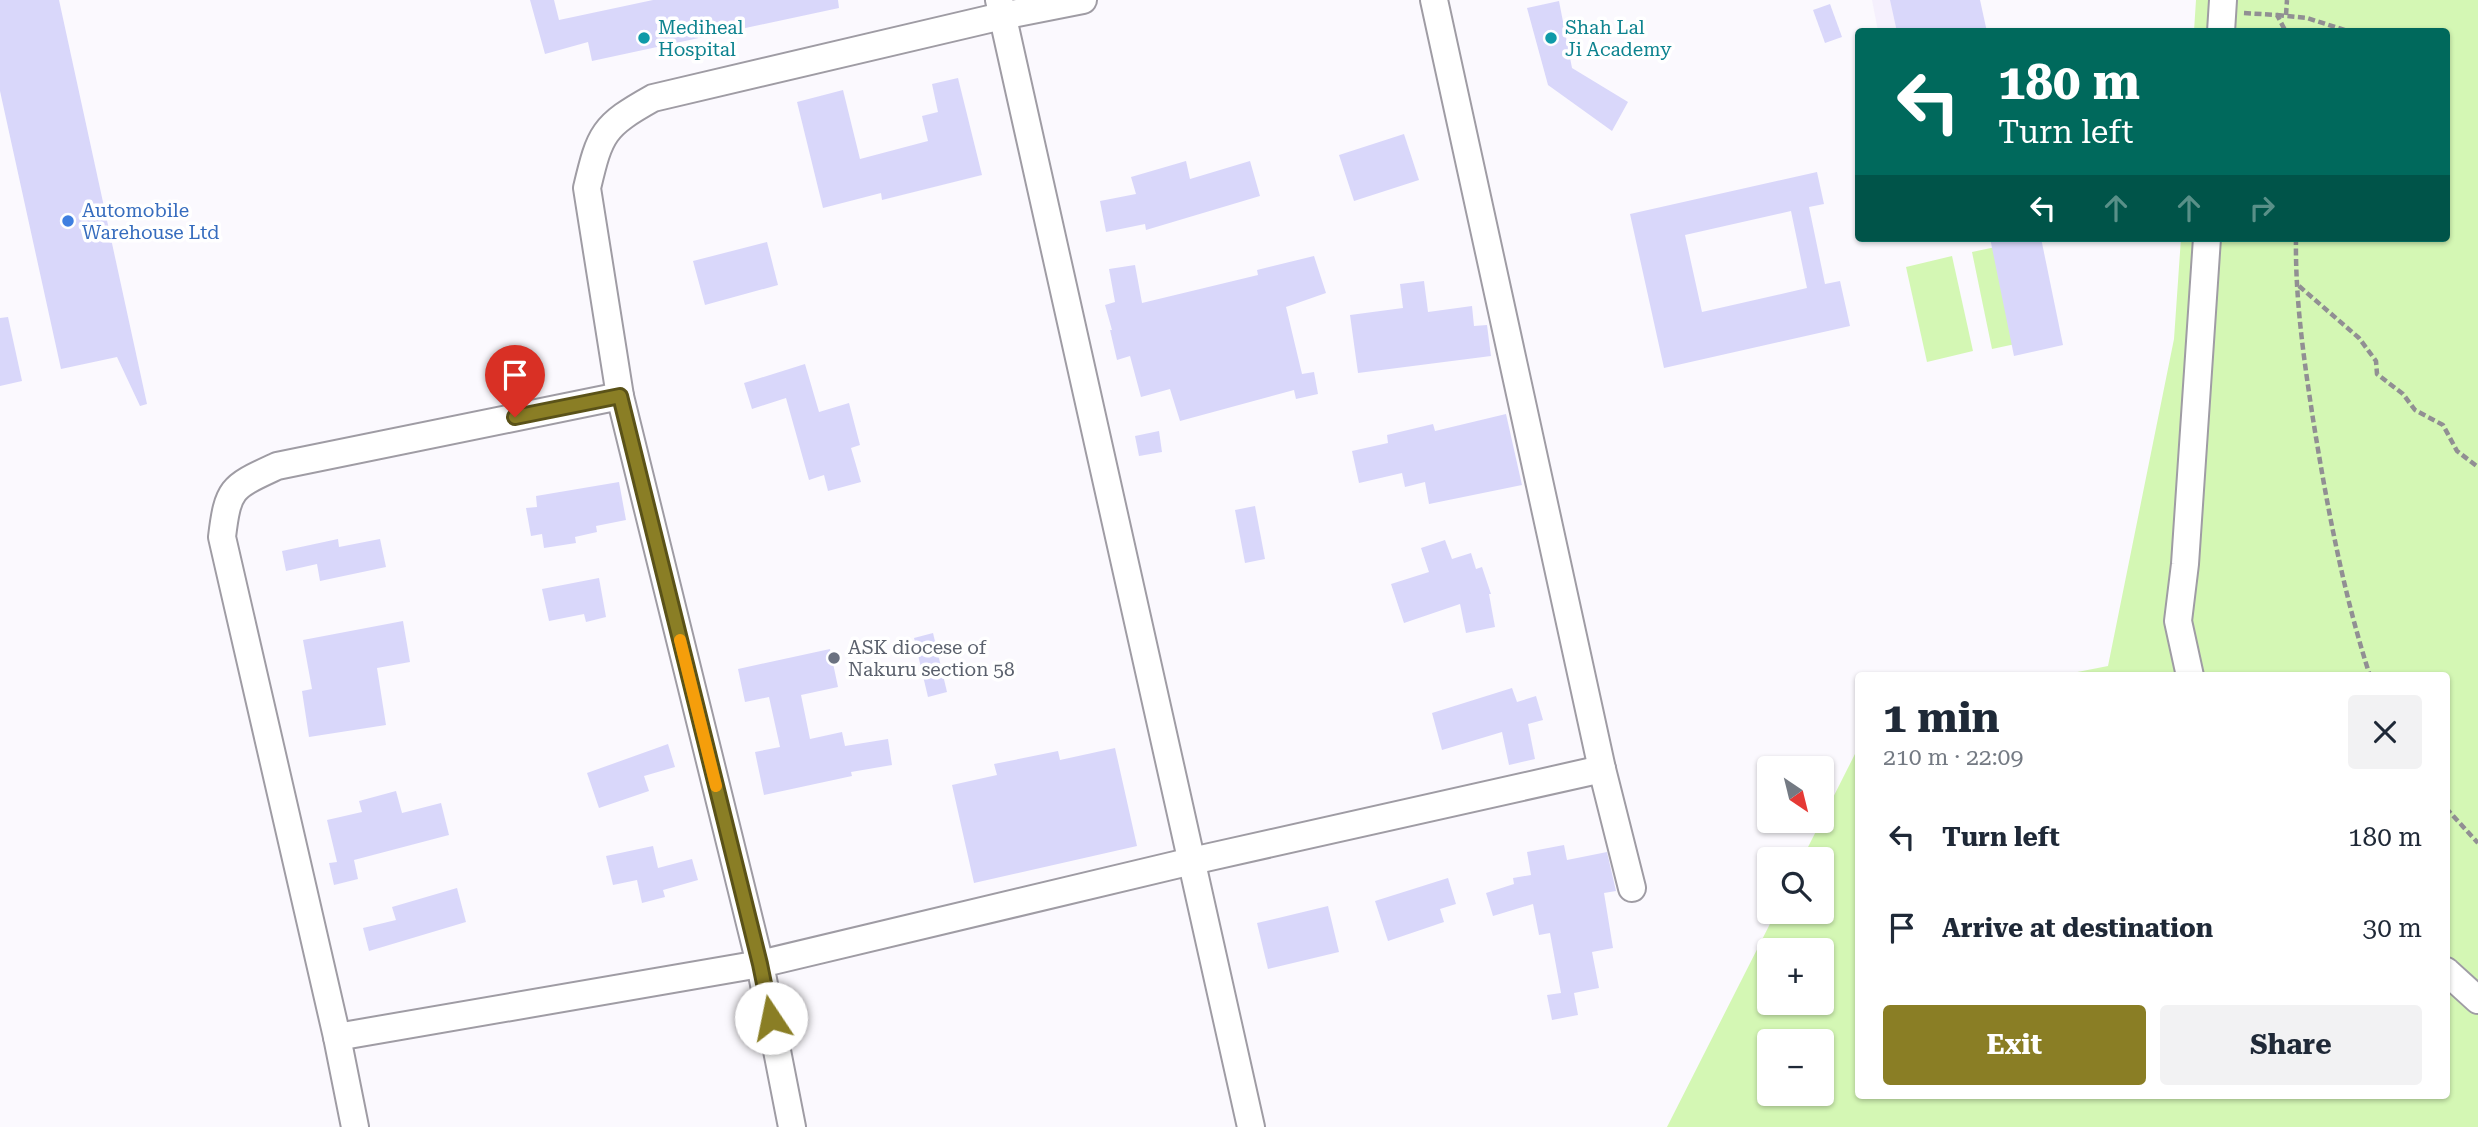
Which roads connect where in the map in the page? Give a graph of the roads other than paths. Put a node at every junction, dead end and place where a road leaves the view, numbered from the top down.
1 (1083, 0) edge
2 (1434, 0) edge
3 (1001, 8) edge
4 (2207, 242) edge
5 (620, 396) junction
6 (2189, 672) edge
7 (1602, 769) junction
8 (1192, 861) junction
9 (1632, 888) dead end
10 (760, 964) junction
11 (2450, 975) edge
12 (2478, 1000) edge
13 (337, 1037) junction
14 (355, 1127) edge
15 (792, 1127) edge
16 (1251, 1127) edge

1 - 3 street
2 - 7 street
3 - 5 street
3 - 8 street
4 - 6 street
5 - 10 street
5 - 13 street
7 - 8 street
7 - 9 street
8 - 10 street
8 - 16 street
10 - 13 street
10 - 15 street
11 - 12 street
13 - 14 street

